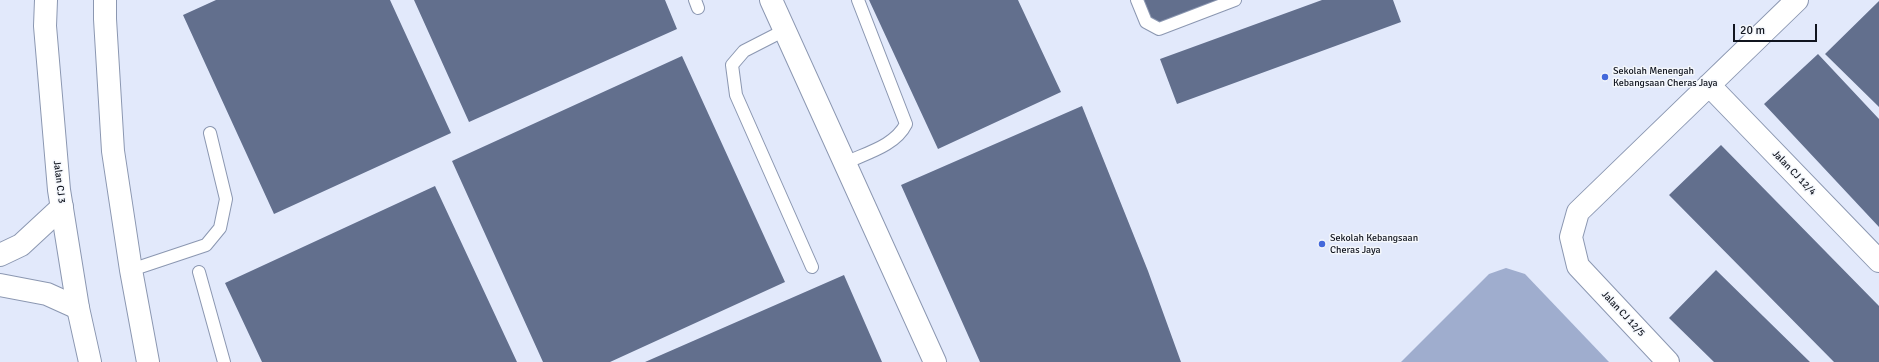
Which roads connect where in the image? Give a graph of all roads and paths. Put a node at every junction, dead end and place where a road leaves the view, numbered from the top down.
1 (46, 0) edge
2 (106, 0) edge
3 (771, 0) edge
4 (858, 0) edge
5 (1137, 0) edge
6 (1235, 0) edge
7 (1797, 0) edge
8 (785, 30) junction
9 (1709, 84) junction
10 (210, 133) dead end
11 (845, 163) junction
12 (62, 207) junction
13 (0, 255) edge
14 (1879, 261) edge
15 (812, 267) dead end
16 (131, 270) junction
17 (199, 272) dead end
18 (0, 285) edge
19 (78, 308) junction
20 (90, 362) edge
21 (148, 362) edge
22 (224, 362) edge
23 (935, 362) edge
24 (1668, 362) edge

1 - 12 street, Jalan CJ 3
2 - 16 street
3 - 8 street
4 - 11 lane
5 - 6 lane
7 - 9 street
8 - 11 street
8 - 15 lane
9 - 14 street, Jalan CJ 12/4
9 - 24 street, Jalan CJ 12/5
10 - 16 lane
11 - 23 street
12 - 13 street
12 - 19 street, Jalan CJ 3
16 - 21 street
17 - 22 lane
18 - 19 street
19 - 20 street, Jalan CJ 3

